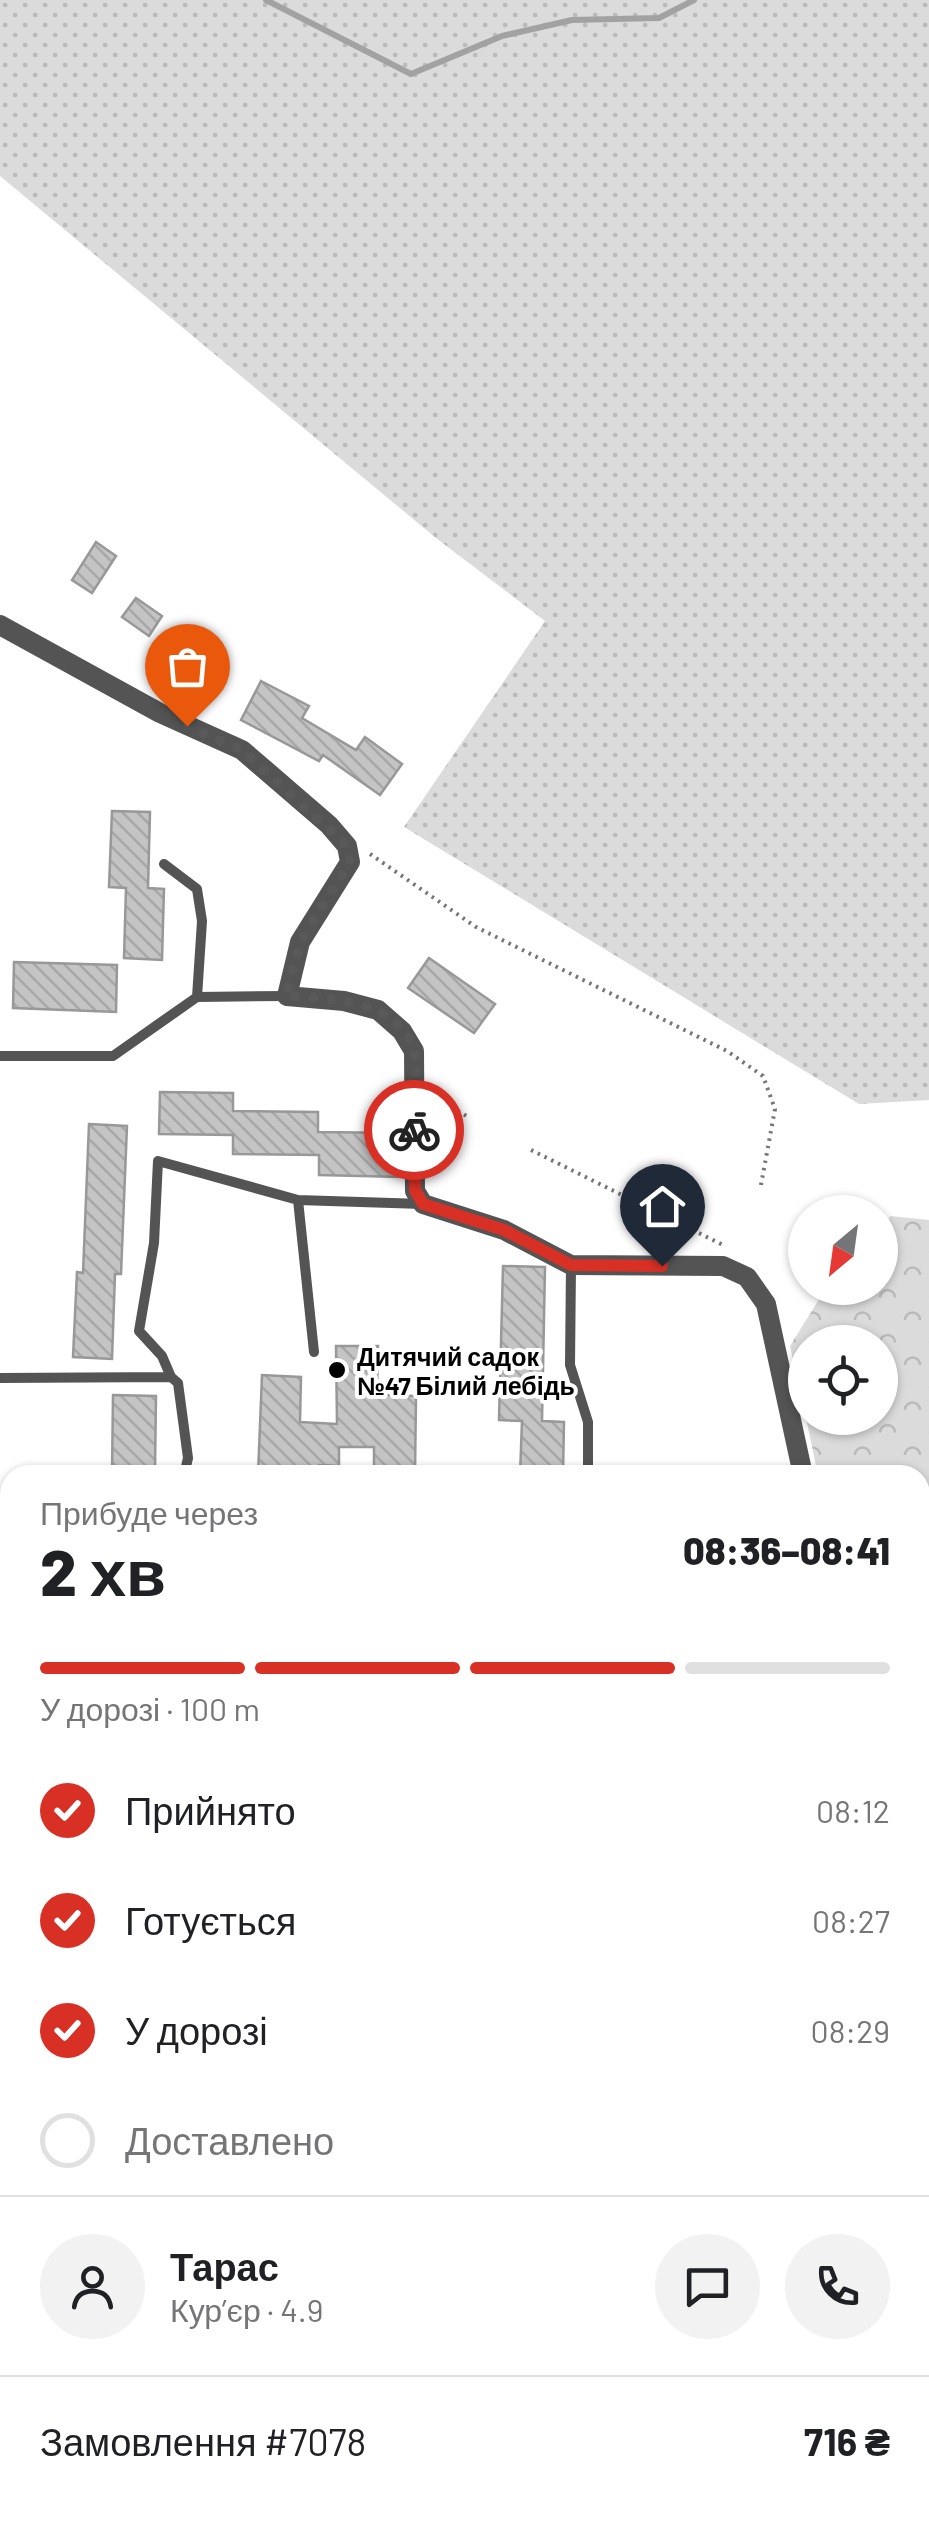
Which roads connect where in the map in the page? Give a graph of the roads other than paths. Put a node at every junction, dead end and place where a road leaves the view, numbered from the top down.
1 (3, 635) edge
2 (164, 864) dead end
3 (286, 996) junction
4 (197, 997) junction
5 (0, 1056) edge
6 (298, 1200) junction
7 (423, 1204) junction
8 (571, 1265) junction
9 (314, 1352) dead end
10 (170, 1377) junction
11 (0, 1378) edge
12 (186, 1465) edge
13 (588, 1465) edge
14 (802, 1465) edge

1 - 3 street
2 - 4 lane
3 - 4 lane
3 - 7 street
4 - 5 lane
6 - 7 lane
6 - 9 lane
6 - 10 lane
7 - 8 street
8 - 13 lane
8 - 14 street
10 - 11 lane
10 - 12 lane

